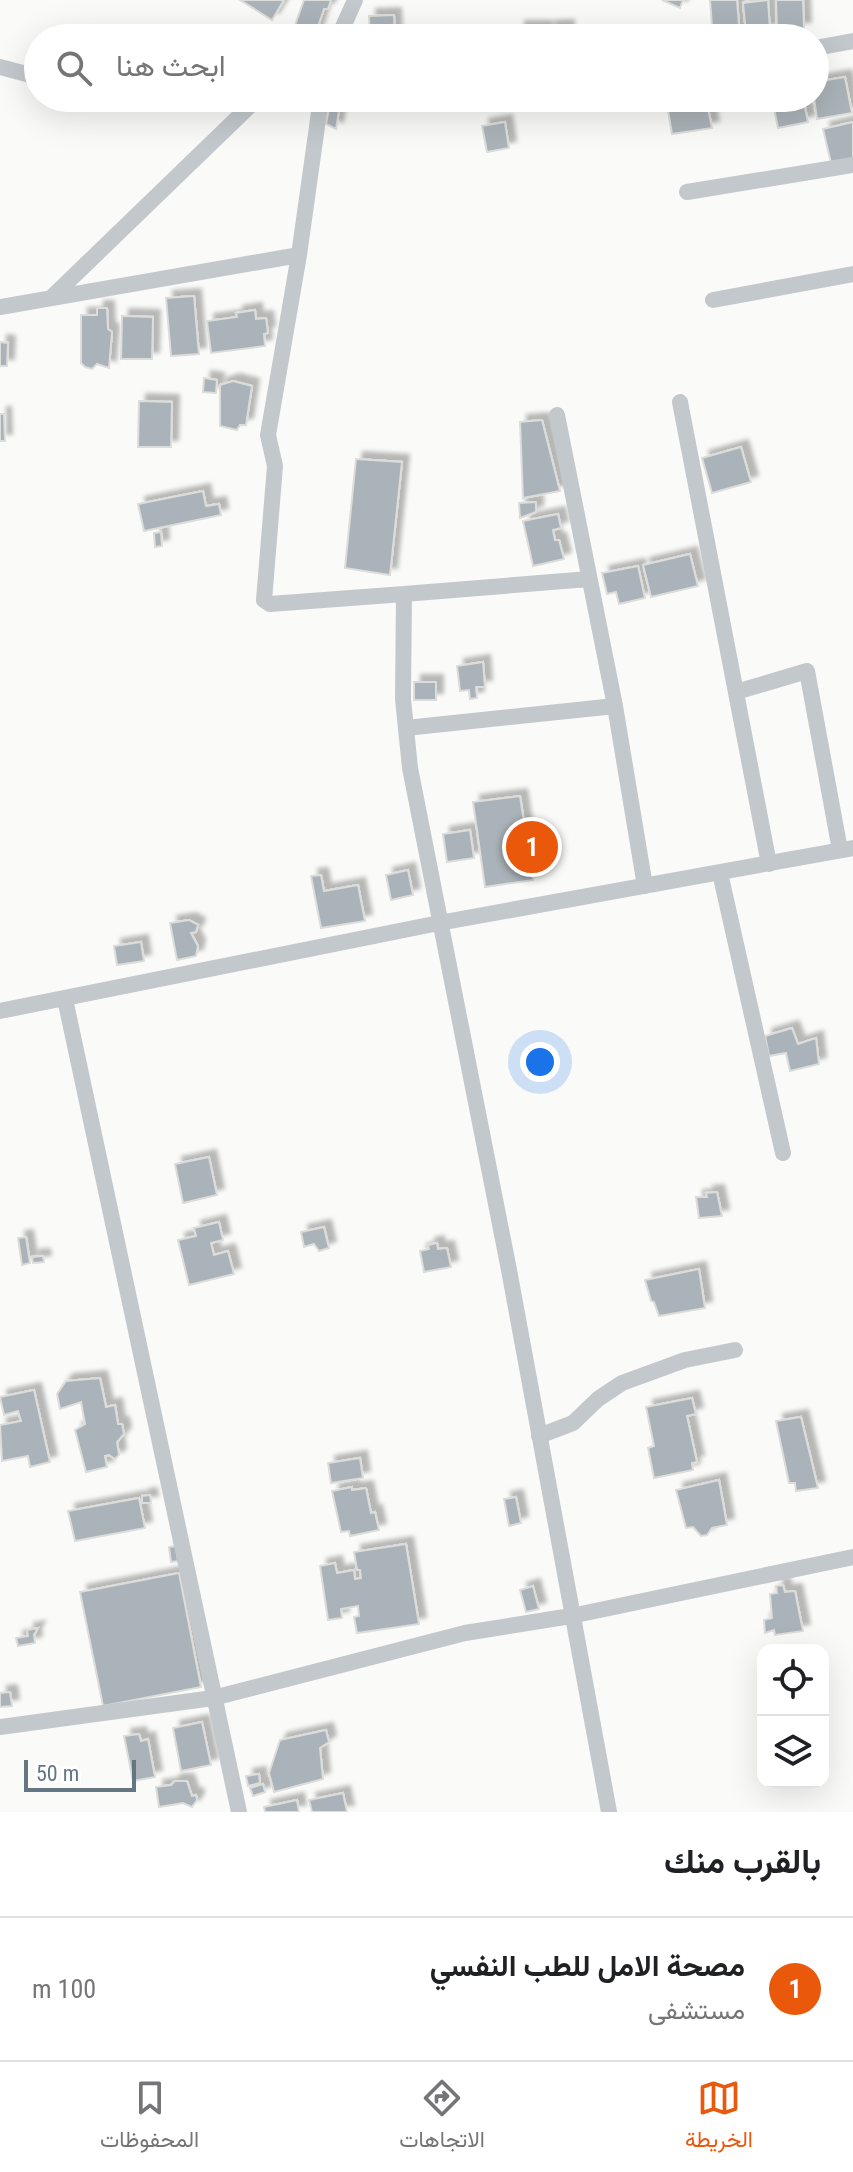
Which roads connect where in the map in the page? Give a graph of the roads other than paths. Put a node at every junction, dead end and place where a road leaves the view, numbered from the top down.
1 (355, 0) edge
2 (344, 24) edge
3 (853, 41) edge
4 (829, 45) edge
5 (0, 67) edge
6 (24, 73) edge
7 (244, 112) edge
8 (319, 112) edge
9 (853, 165) edge
10 (687, 192) dead end
11 (299, 255) junction
12 (853, 274) edge
13 (52, 297) junction
14 (713, 300) dead end
15 (0, 307) edge
16 (680, 402) dead end
17 (557, 415) dead end
18 (589, 579) junction
19 (404, 594) junction
20 (736, 692) junction
21 (615, 706) junction
22 (406, 728) junction
23 (847, 849) edge
24 (769, 864) junction
25 (720, 873) junction
26 (645, 886) junction
27 (439, 923) junction
28 (65, 999) junction
29 (0, 1011) edge
30 (783, 1153) dead end
31 (735, 1350) dead end
32 (539, 1436) junction
33 (853, 1557) edge
34 (571, 1616) junction
35 (213, 1698) junction
36 (0, 1727) edge
37 (239, 1812) edge
38 (609, 1812) edge

1 - 2 street
3 - 4 street
5 - 6 street
7 - 13 street
8 - 11 street
9 - 10 street
11 - 13 street
11 - 19 street
12 - 14 street
13 - 15 street
16 - 20 street
17 - 18 street
18 - 19 street
18 - 21 street
19 - 22 street
20 - 23 street
20 - 24 street
21 - 22 street
21 - 26 street
22 - 27 street
23 - 24 street
24 - 25 street
25 - 26 street
25 - 30 street
26 - 27 street
27 - 28 street
27 - 32 street
28 - 29 street
28 - 35 street
31 - 32 street
32 - 34 street
33 - 34 street
34 - 35 street
34 - 38 street
35 - 36 street
35 - 37 street

